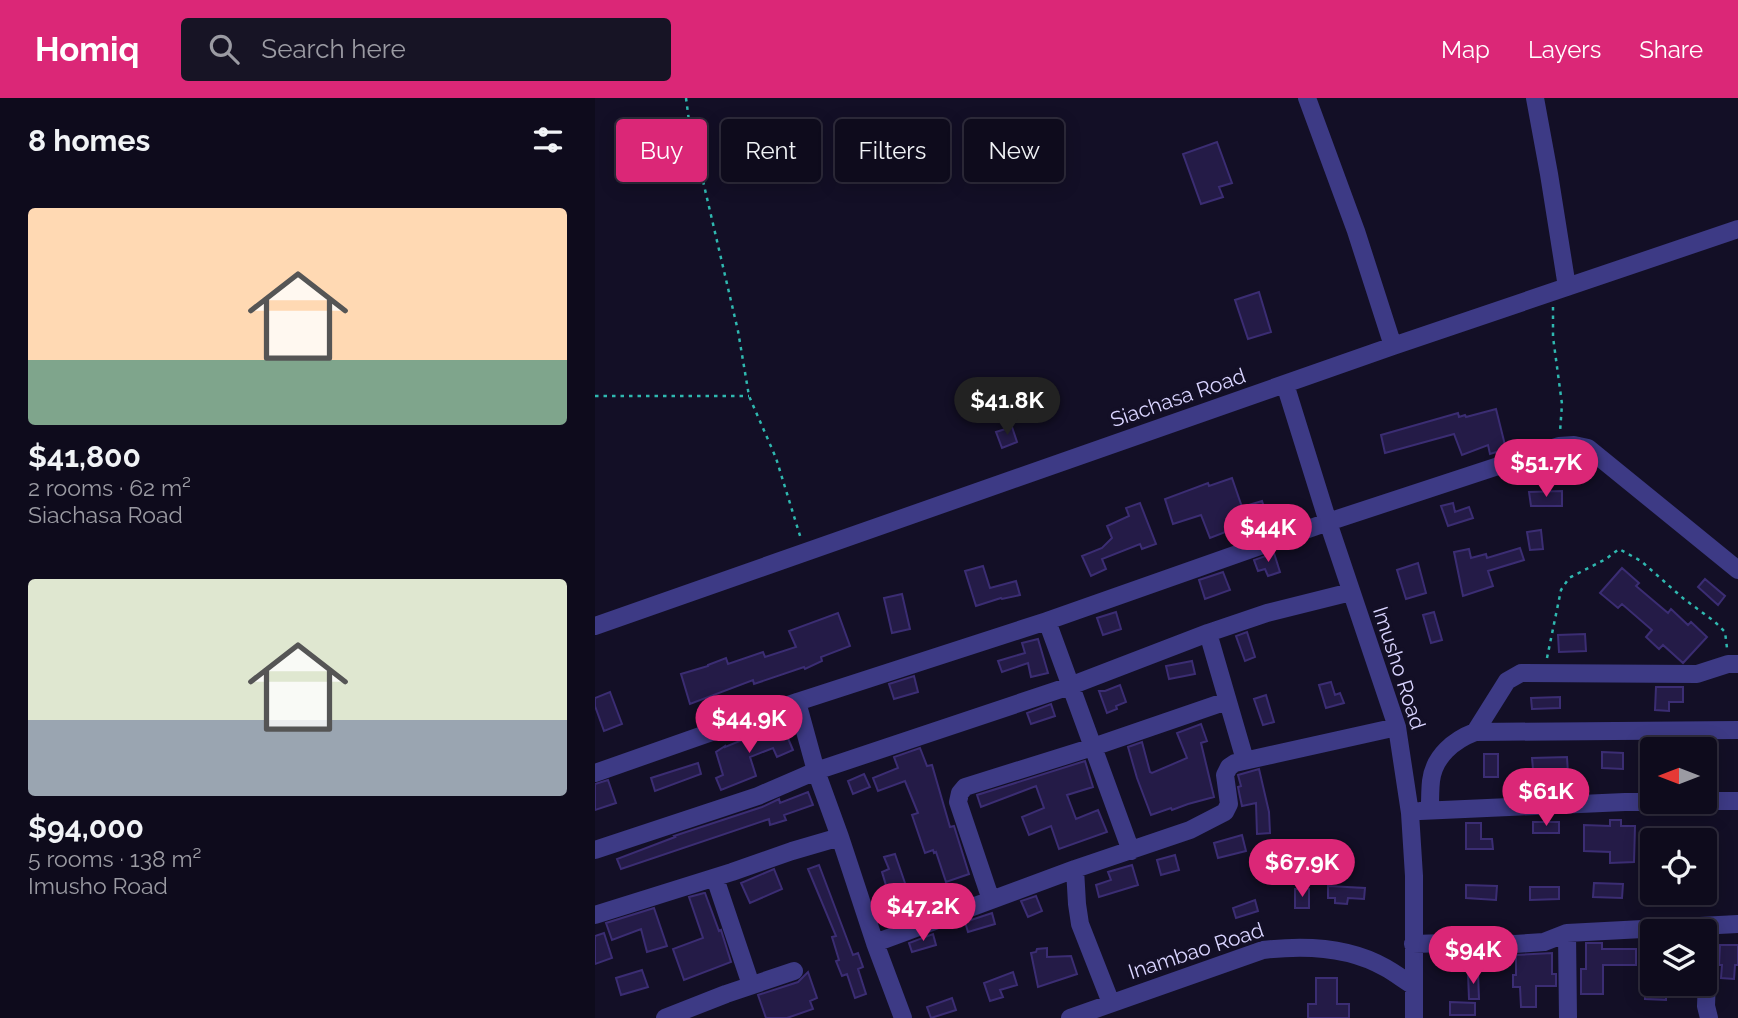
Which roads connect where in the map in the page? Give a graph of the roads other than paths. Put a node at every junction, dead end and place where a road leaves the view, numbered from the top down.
1 (1307, 98) edge
2 (1535, 98) edge
3 (1738, 229) edge
4 (1560, 290) junction
5 (1393, 346) junction
6 (1285, 384) junction
7 (1328, 522) junction
8 (1738, 570) edge
9 (1351, 592) junction
10 (1047, 621) junction
11 (595, 626) edge
12 (1208, 633) junction
13 (1733, 664) edge
14 (1070, 686) junction
15 (1227, 701) junction
16 (797, 702) junction
17 (1397, 727) junction
18 (1738, 730) edge
19 (1475, 732) junction
20 (1093, 747) junction
21 (1245, 760) junction
22 (816, 771) junction
23 (595, 773) edge
24 (1738, 801) edge
25 (1640, 802) edge
26 (1717, 802) edge
27 (1430, 810) junction
28 (1410, 813) junction
29 (840, 837) junction
30 (595, 850) edge
31 (1131, 851) junction
32 (1075, 869) junction
33 (715, 878) junction
34 (991, 900) junction
35 (595, 915) edge
36 (1738, 924) edge
37 (1717, 925) edge
38 (1640, 929) edge
39 (1567, 933) junction
40 (875, 943) junction
41 (1413, 944) junction
42 (794, 971) dead end
43 (751, 985) junction
44 (1414, 986) junction
45 (1706, 996) edge
46 (1111, 1003) junction
47 (665, 1018) edge
48 (903, 1018) edge
49 (1070, 1018) edge
50 (1414, 1018) edge
51 (1568, 1018) edge
52 (1709, 1018) edge

1 - 5 street
2 - 4 street
3 - 4 street, Siachasa Road
4 - 5 street, Siachasa Road
5 - 6 street, Siachasa Road
6 - 7 street, Imusho Road
6 - 11 street, Siachasa Road
7 - 8 street
7 - 9 street, Imusho Road
7 - 10 street
9 - 12 street
9 - 17 street, Imusho Road
10 - 14 street
10 - 16 street
12 - 14 street
12 - 15 street
13 - 19 street
14 - 20 street
14 - 22 street
15 - 20 street
15 - 21 street
16 - 22 street
16 - 23 street
17 - 21 street
17 - 28 street, Imusho Road
18 - 19 street
19 - 27 street
20 - 31 street
20 - 34 street
21 - 31 street
22 - 29 street
22 - 30 street
24 - 26 street
25 - 27 street
27 - 28 street
28 - 41 street, Imusho Road
29 - 33 street
29 - 40 street
31 - 32 street
32 - 34 street
32 - 46 street
33 - 35 street
33 - 43 street
34 - 40 street
36 - 37 street
38 - 39 street
39 - 41 street
39 - 51 street
40 - 48 street
41 - 44 street, Imusho Road
42 - 43 street
43 - 47 street
44 - 46 street, Inambao Road
44 - 50 street, Imusho Road
45 - 52 street
46 - 49 street, Inambao Road

